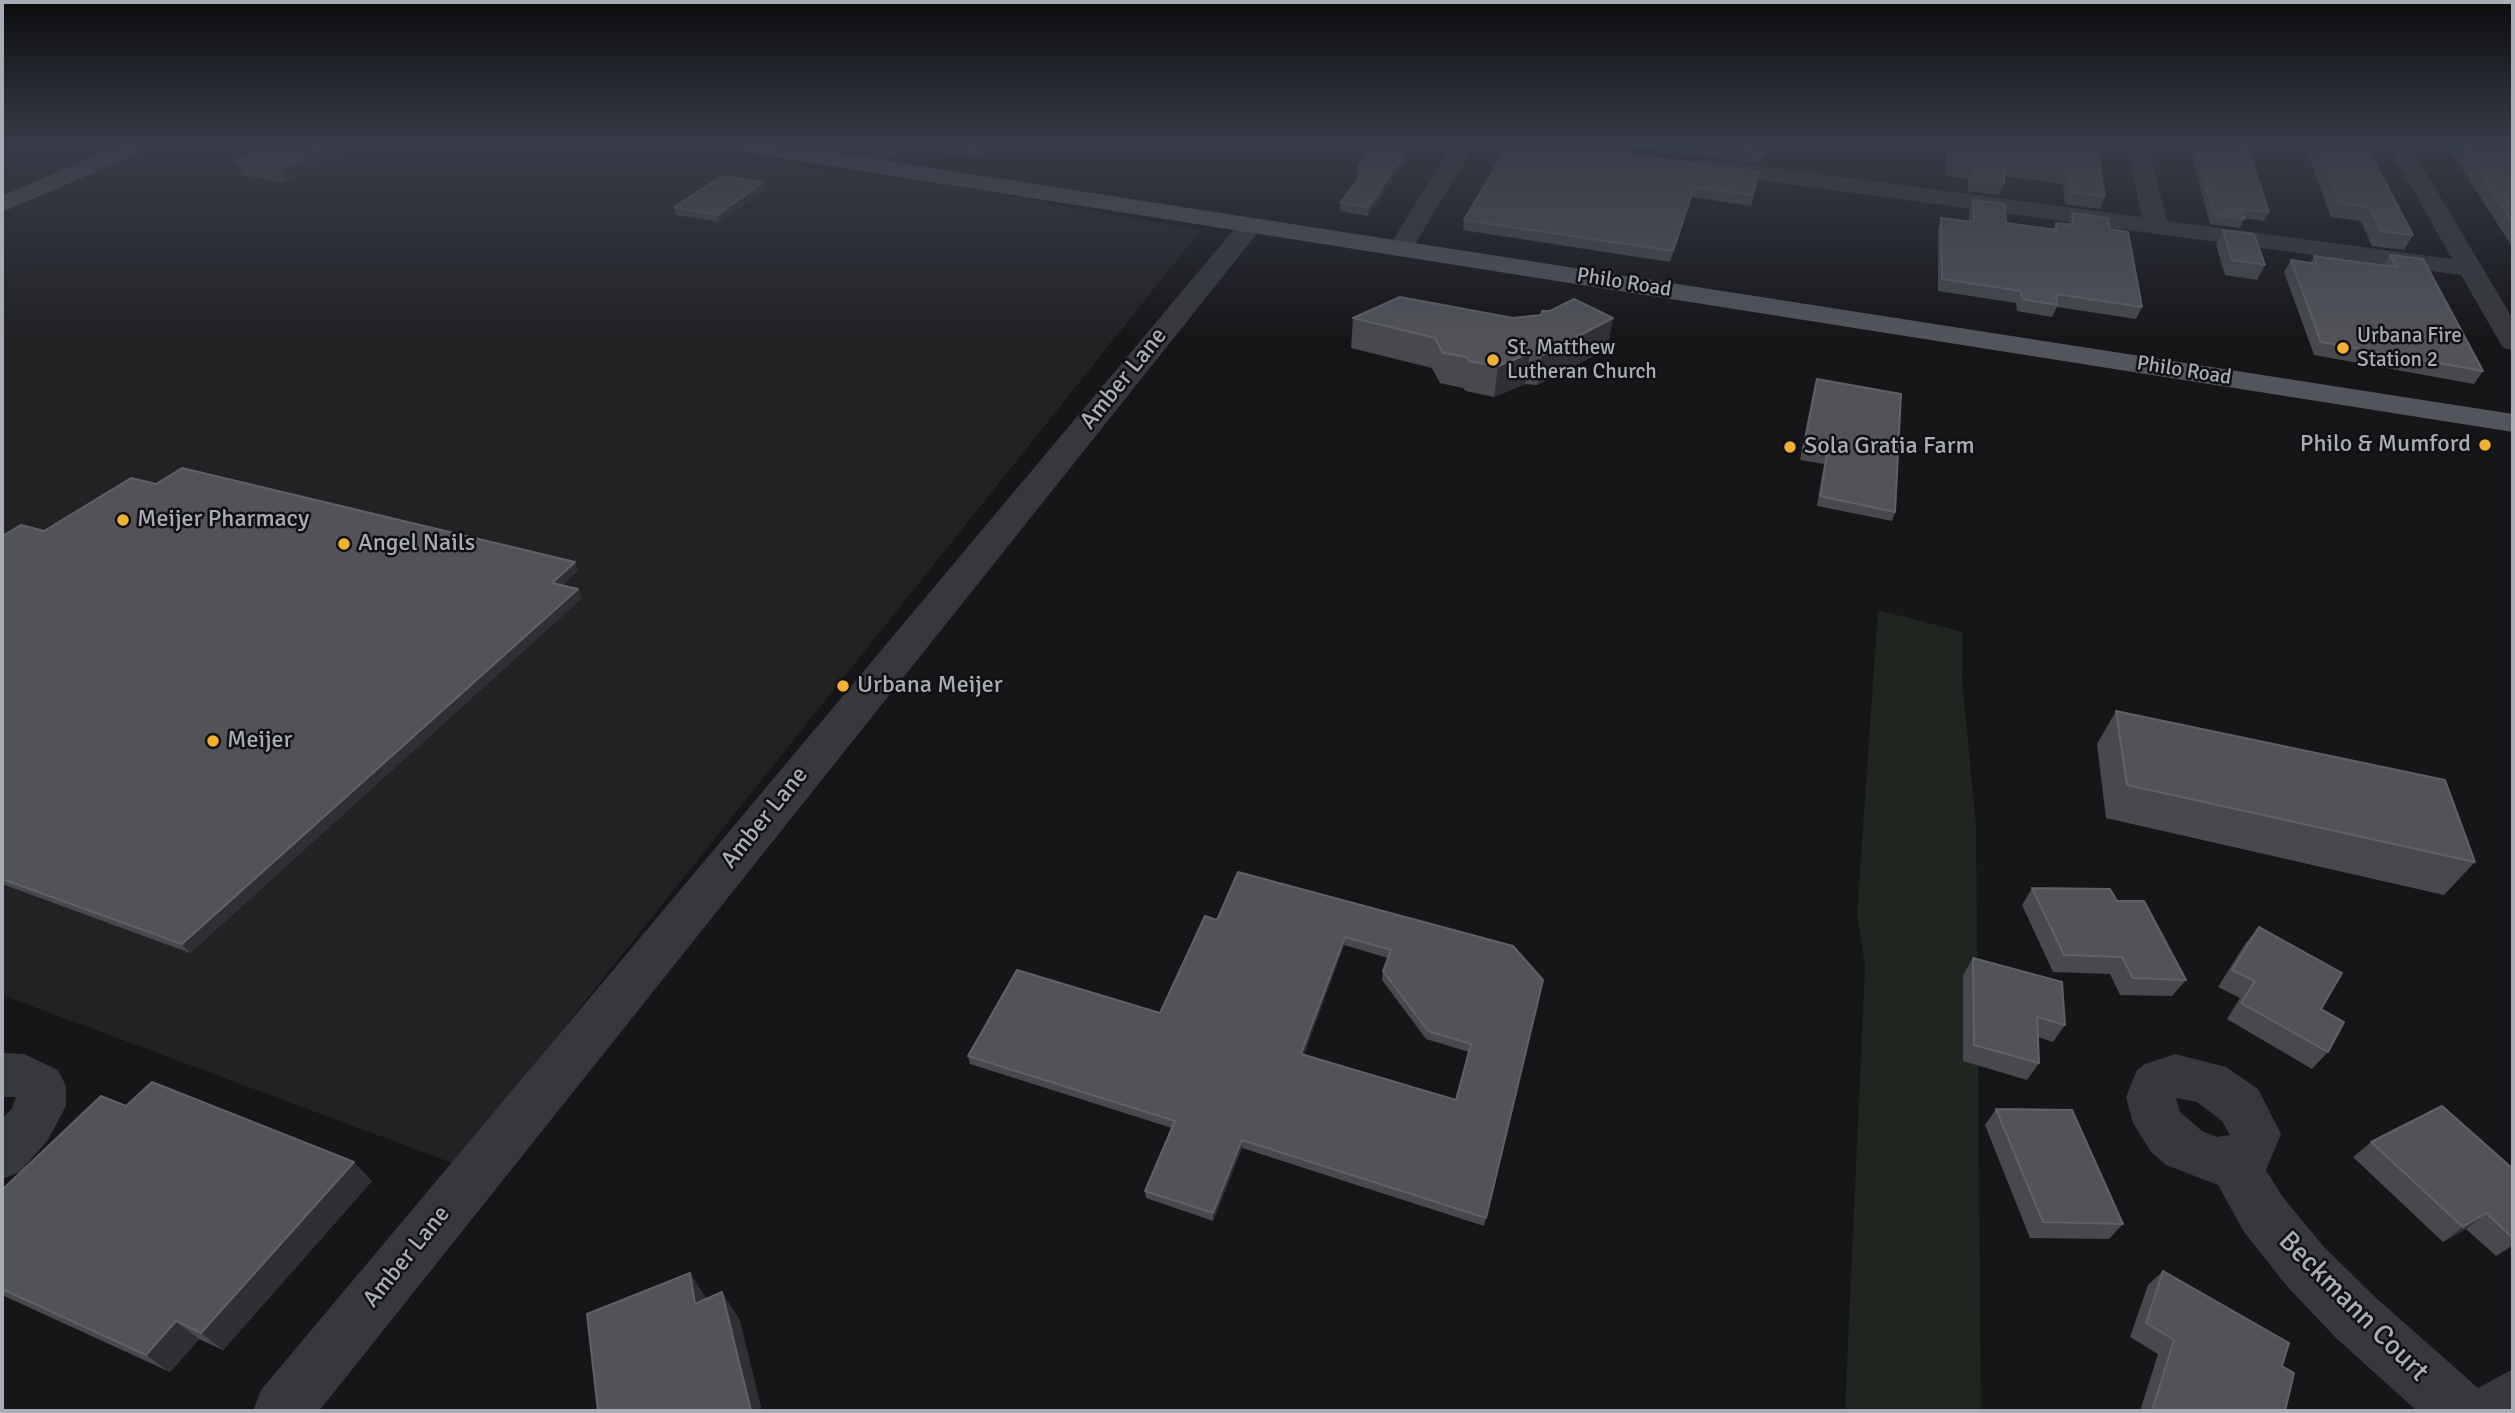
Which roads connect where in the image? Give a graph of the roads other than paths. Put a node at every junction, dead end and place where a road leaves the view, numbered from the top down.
1 (1150, 210) edge
2 (1424, 210) edge
3 (2031, 210) edge
4 (2152, 210) edge
5 (2437, 210) edge
6 (1250, 226) junction
7 (2156, 227) junction
8 (1401, 248) junction
9 (2471, 269) junction
10 (2513, 342) edge
11 (2513, 423) edge
12 (2, 1075) edge
13 (2, 1155) edge
14 (2232, 1161) dead end
15 (2513, 1398) edge
16 (282, 1411) edge
17 (2460, 1411) edge
18 (2495, 1411) edge

1 - 6 main road, Philo Road
2 - 8 street
3 - 7 street
4 - 7 street
5 - 9 street
6 - 8 main road, Philo Road
6 - 16 street, Amber Lane
7 - 9 street
8 - 11 main road, Philo Road
9 - 10 street
12 - 13 street
14 - 17 street, Beckmann Court
15 - 18 street

